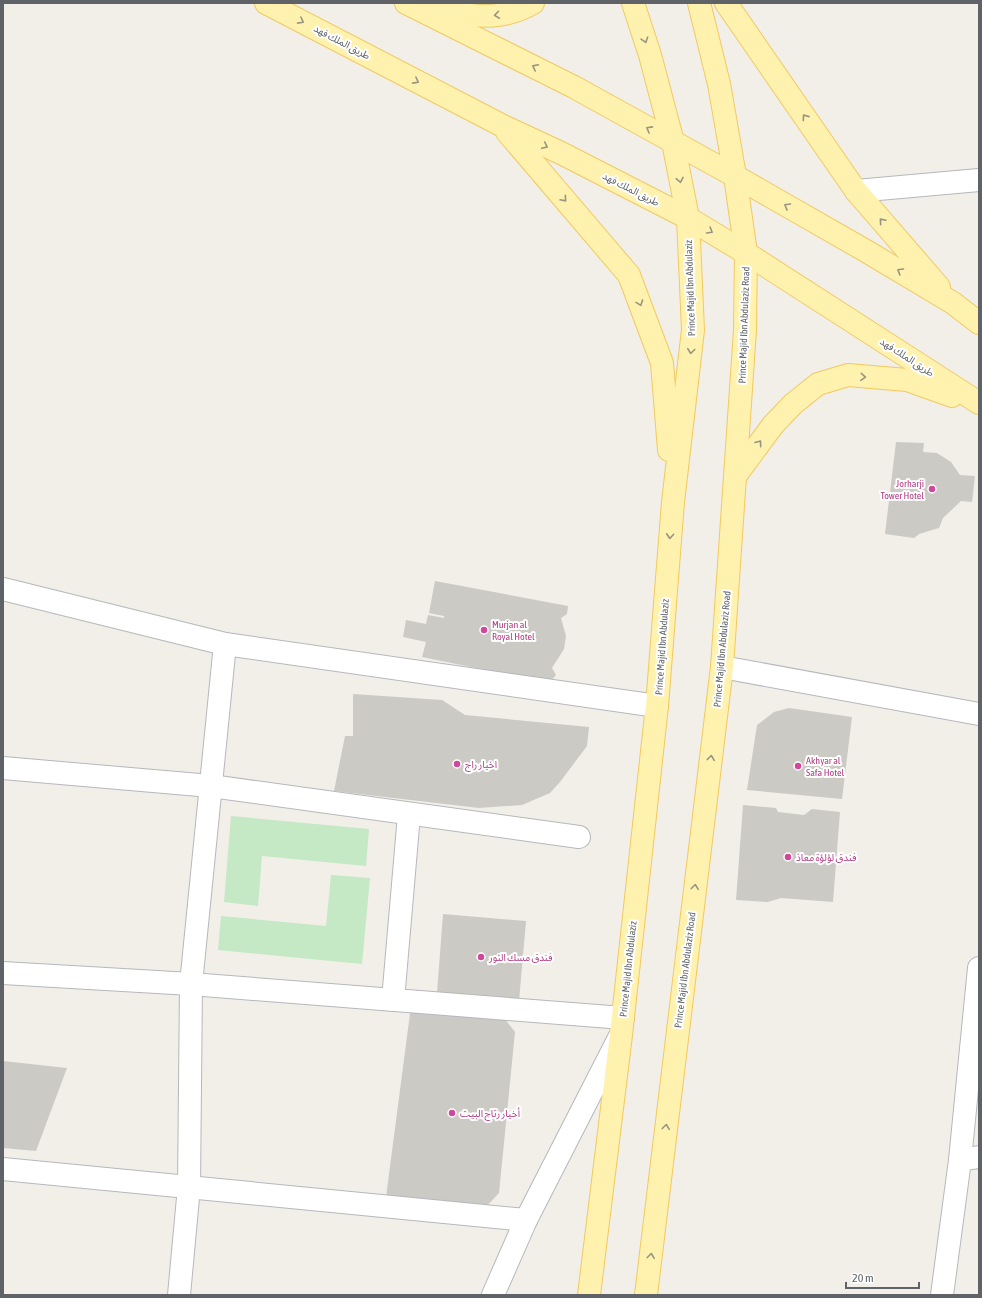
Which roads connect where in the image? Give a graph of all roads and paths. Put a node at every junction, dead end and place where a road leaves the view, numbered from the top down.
1 (266, 3) edge
2 (533, 3) edge
3 (633, 3) edge
4 (699, 3) edge
5 (726, 3) edge
6 (409, 5) edge
7 (502, 126) junction
8 (673, 142) junction
9 (735, 176) junction
10 (979, 180) edge
11 (856, 191) junction
12 (688, 218) junction
13 (746, 253) junction
14 (953, 303) junction
15 (979, 323) edge
16 (979, 404) edge
17 (736, 475) junction
18 (673, 502) junction
19 (3, 589) edge
20 (226, 644) junction
21 (722, 667) junction
22 (657, 706) junction
23 (979, 714) edge
24 (3, 768) edge
25 (211, 786) junction
26 (409, 815) junction
27 (579, 837) dead end
28 (979, 968) edge
29 (3, 973) edge
30 (191, 984) junction
31 (394, 1000) junction
32 (622, 1026) junction
33 (970, 1159) edge
34 (3, 1169) edge
35 (189, 1187) junction
36 (526, 1220) junction
37 (179, 1295) edge
38 (493, 1295) edge
39 (589, 1295) edge
40 (646, 1295) edge
41 (942, 1295) edge

1 -> 7 main road, طريق الملك فهد
2 -> 6 main road
3 -> 8 main road, Prince Majid Ibn Abdulaziz
4 - 9 main road, Prince Majid Ibn Abdulaziz Road
11 -> 5 main road
8 -> 6 main road
7 -> 12 main road, طريق الملك فهد
7 -> 18 main road
8 - 9 main road
8 -> 12 main road, Prince Majid Ibn Abdulaziz
9 - 13 main road, Prince Majid Ibn Abdulaziz Road
14 -> 9 main road
10 - 11 street
14 -> 11 main road
12 -> 13 main road, طريق الملك فهد
12 -> 18 main road, Prince Majid Ibn Abdulaziz
13 - 16 main road, طريق الملك فهد
13 - 17 main road, Prince Majid Ibn Abdulaziz Road
14 - 15 main road
17 -> 16 main road
17 - 21 main road, Prince Majid Ibn Abdulaziz Road
18 -> 22 main road, Prince Majid Ibn Abdulaziz
19 - 20 street
20 - 22 street
20 - 25 street
21 - 23 street
40 -> 21 main road, Prince Majid Ibn Abdulaziz Road
22 - 32 main road, Prince Majid Ibn Abdulaziz
24 - 25 street
25 - 26 street
25 - 30 street
26 - 27 street
26 - 31 street
28 - 33 street
29 - 30 street
30 - 31 street
30 - 35 street
31 - 32 street
32 - 36 street
32 - 39 main road, Prince Majid Ibn Abdulaziz
33 - 41 street
34 - 35 street
35 - 36 street
35 - 37 street
36 - 38 street

